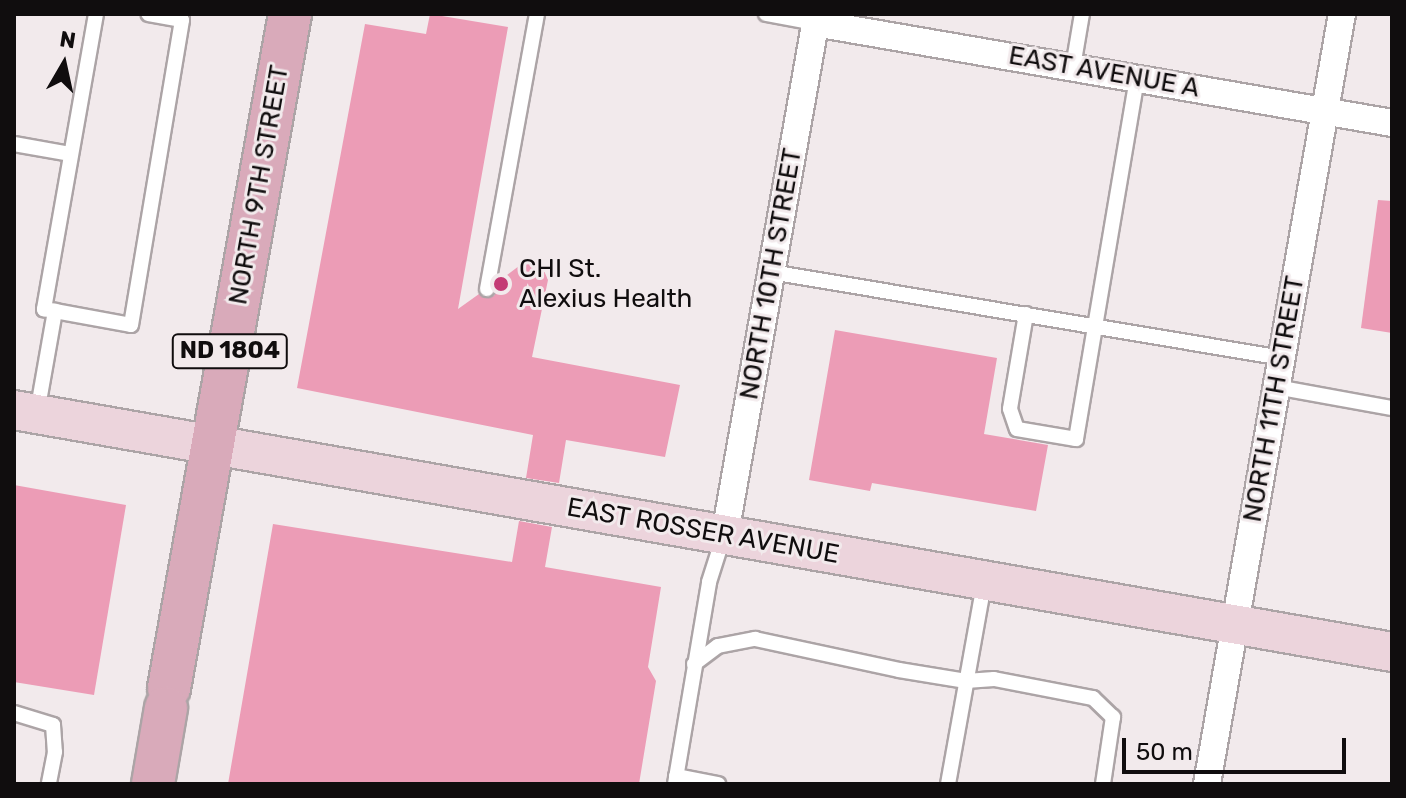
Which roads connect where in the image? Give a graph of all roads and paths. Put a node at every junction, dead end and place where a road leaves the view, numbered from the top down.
1 (96, 14) edge
2 (149, 14) edge
3 (290, 14) edge
4 (537, 14) edge
5 (766, 14) edge
6 (1082, 14) edge
7 (1342, 14) edge
8 (816, 18) edge
9 (1073, 67) junction
10 (1137, 78) junction
11 (1324, 111) junction
12 (1392, 123) edge
13 (14, 144) edge
14 (71, 154) junction
15 (771, 272) junction
16 (487, 289) dead end
17 (55, 311) junction
18 (1026, 314) junction
19 (1094, 326) junction
20 (1282, 358) junction
21 (1276, 387) junction
22 (1392, 408) edge
23 (25, 412) edge
24 (213, 447) junction
25 (725, 534) junction
26 (984, 581) junction
27 (1235, 624) junction
28 (1392, 652) edge
29 (694, 664) junction
30 (966, 681) junction
31 (14, 713) edge
32 (676, 780) edge
33 (49, 784) edge
34 (153, 784) edge
35 (718, 784) edge
36 (948, 784) edge
37 (1103, 784) edge
38 (1207, 784) edge

1 - 14 lane
2 - 17 lane
3 - 24 main road, NORTH 9TH STREET / ND 1804
4 - 16 lane
5 - 8 lane
6 - 9 lane
7 - 11 street, NORTH 11TH STREET
8 - 9 street, EAST AVENUE A
8 - 15 street, NORTH 10TH STREET
9 - 10 street, EAST AVENUE A
10 - 11 street, EAST AVENUE A
10 - 19 lane
11 - 12 street, EAST AVENUE A
11 - 20 street, NORTH 11TH STREET
13 - 14 lane
14 - 17 lane
15 - 18 lane
15 - 25 street, NORTH 10TH STREET
17 - 23 lane
18 - 19 lane
18 - 19 lane
19 - 20 lane
20 - 21 street, NORTH 11TH STREET
21 - 22 lane
21 - 27 street, NORTH 11TH STREET
23 - 24 street, EAST ROSSER AVENUE
24 - 25 street, EAST ROSSER AVENUE
24 - 34 main road, NORTH 9TH STREET / ND 1804
25 - 26 street, EAST ROSSER AVENUE
25 - 29 lane
26 - 27 street, EAST ROSSER AVENUE
26 - 30 lane
27 - 28 street, EAST ROSSER AVENUE
27 - 38 street, NORTH 11TH STREET
29 - 30 lane
29 - 32 lane
30 - 36 lane
30 - 37 lane
31 - 33 lane
32 - 35 lane

